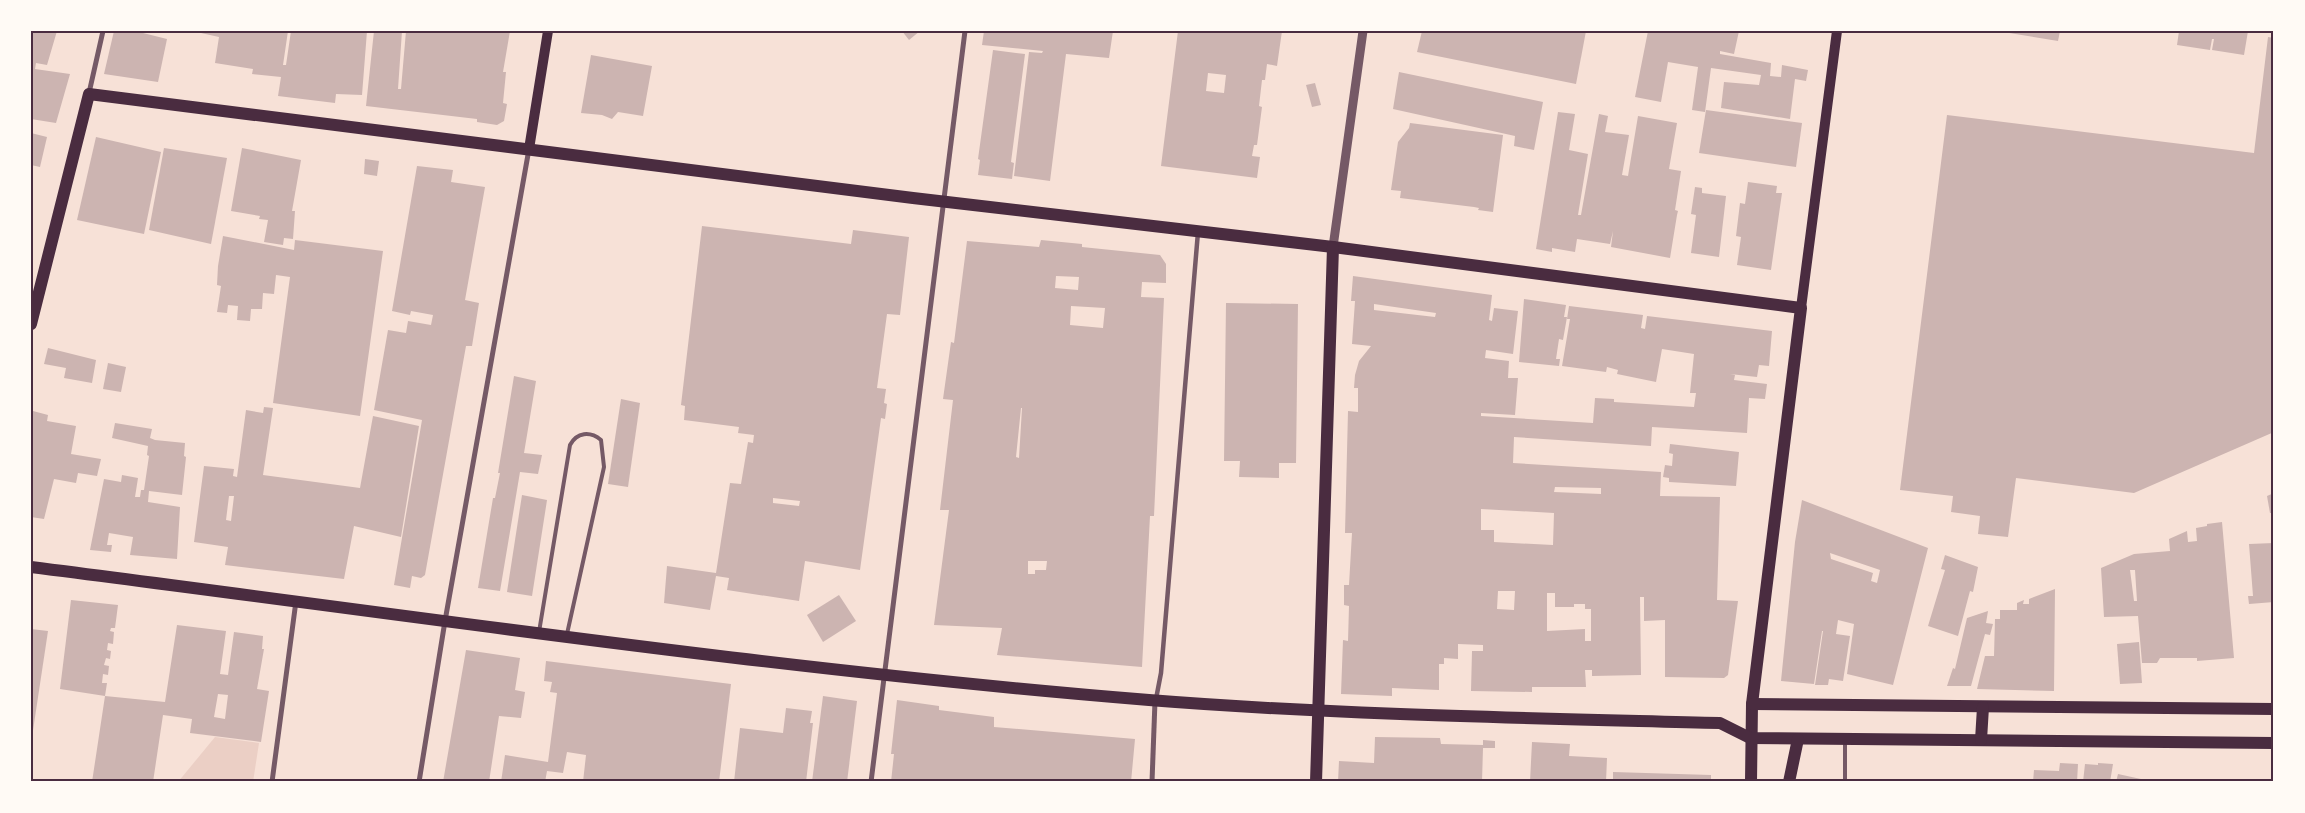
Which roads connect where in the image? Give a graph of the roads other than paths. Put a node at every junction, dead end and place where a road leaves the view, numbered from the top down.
1 (102, 31) edge
2 (548, 31) edge
3 (965, 31) edge
4 (1363, 31) edge
5 (1837, 31) edge
6 (89, 94) junction
7 (529, 149) junction
8 (943, 201) junction
9 (1198, 232) junction
10 (1333, 247) junction
11 (1801, 308) junction
12 (31, 324) edge
13 (31, 567) edge
14 (297, 601) junction
15 (445, 620) junction
16 (539, 634) junction
17 (566, 637) junction
18 (885, 676) junction
19 (1156, 701) junction
20 (1752, 704) junction
21 (1983, 706) junction
22 (2274, 709) edge
23 (1319, 712) junction
24 (1750, 738) junction
25 (1798, 739) junction
26 (1845, 739) junction
27 (1981, 740) junction
28 (2274, 743) edge
29 (272, 782) edge
30 (419, 782) edge
31 (871, 782) edge
32 (1152, 782) edge
33 (1316, 782) edge
34 (1750, 782) edge
35 (1789, 782) edge
36 (1845, 782) edge

1 - 6 street
2 - 7 main road
3 - 8 street
4 - 10 street
5 - 11 main road
6 - 7 main road
6 - 12 main road
7 - 8 main road
7 - 15 street
8 - 9 main road
8 - 18 street
9 - 10 main road
9 - 19 street
10 - 11 main road
10 - 23 main road
11 - 20 main road
13 - 14 main road
14 - 15 main road
14 - 29 street
15 - 16 main road
15 - 30 street
16 - 17 main road
16 - 17 lane
17 - 18 main road
18 - 19 main road
18 - 31 street
19 - 23 main road
19 - 32 street
20 - 21 main road
20 - 24 main road
21 - 22 main road
21 - 27 main road
23 - 24 main road
23 - 33 main road
24 - 25 main road
24 - 34 main road
25 - 26 main road
25 - 35 main road
26 - 27 main road
26 - 36 lane
27 - 28 main road

